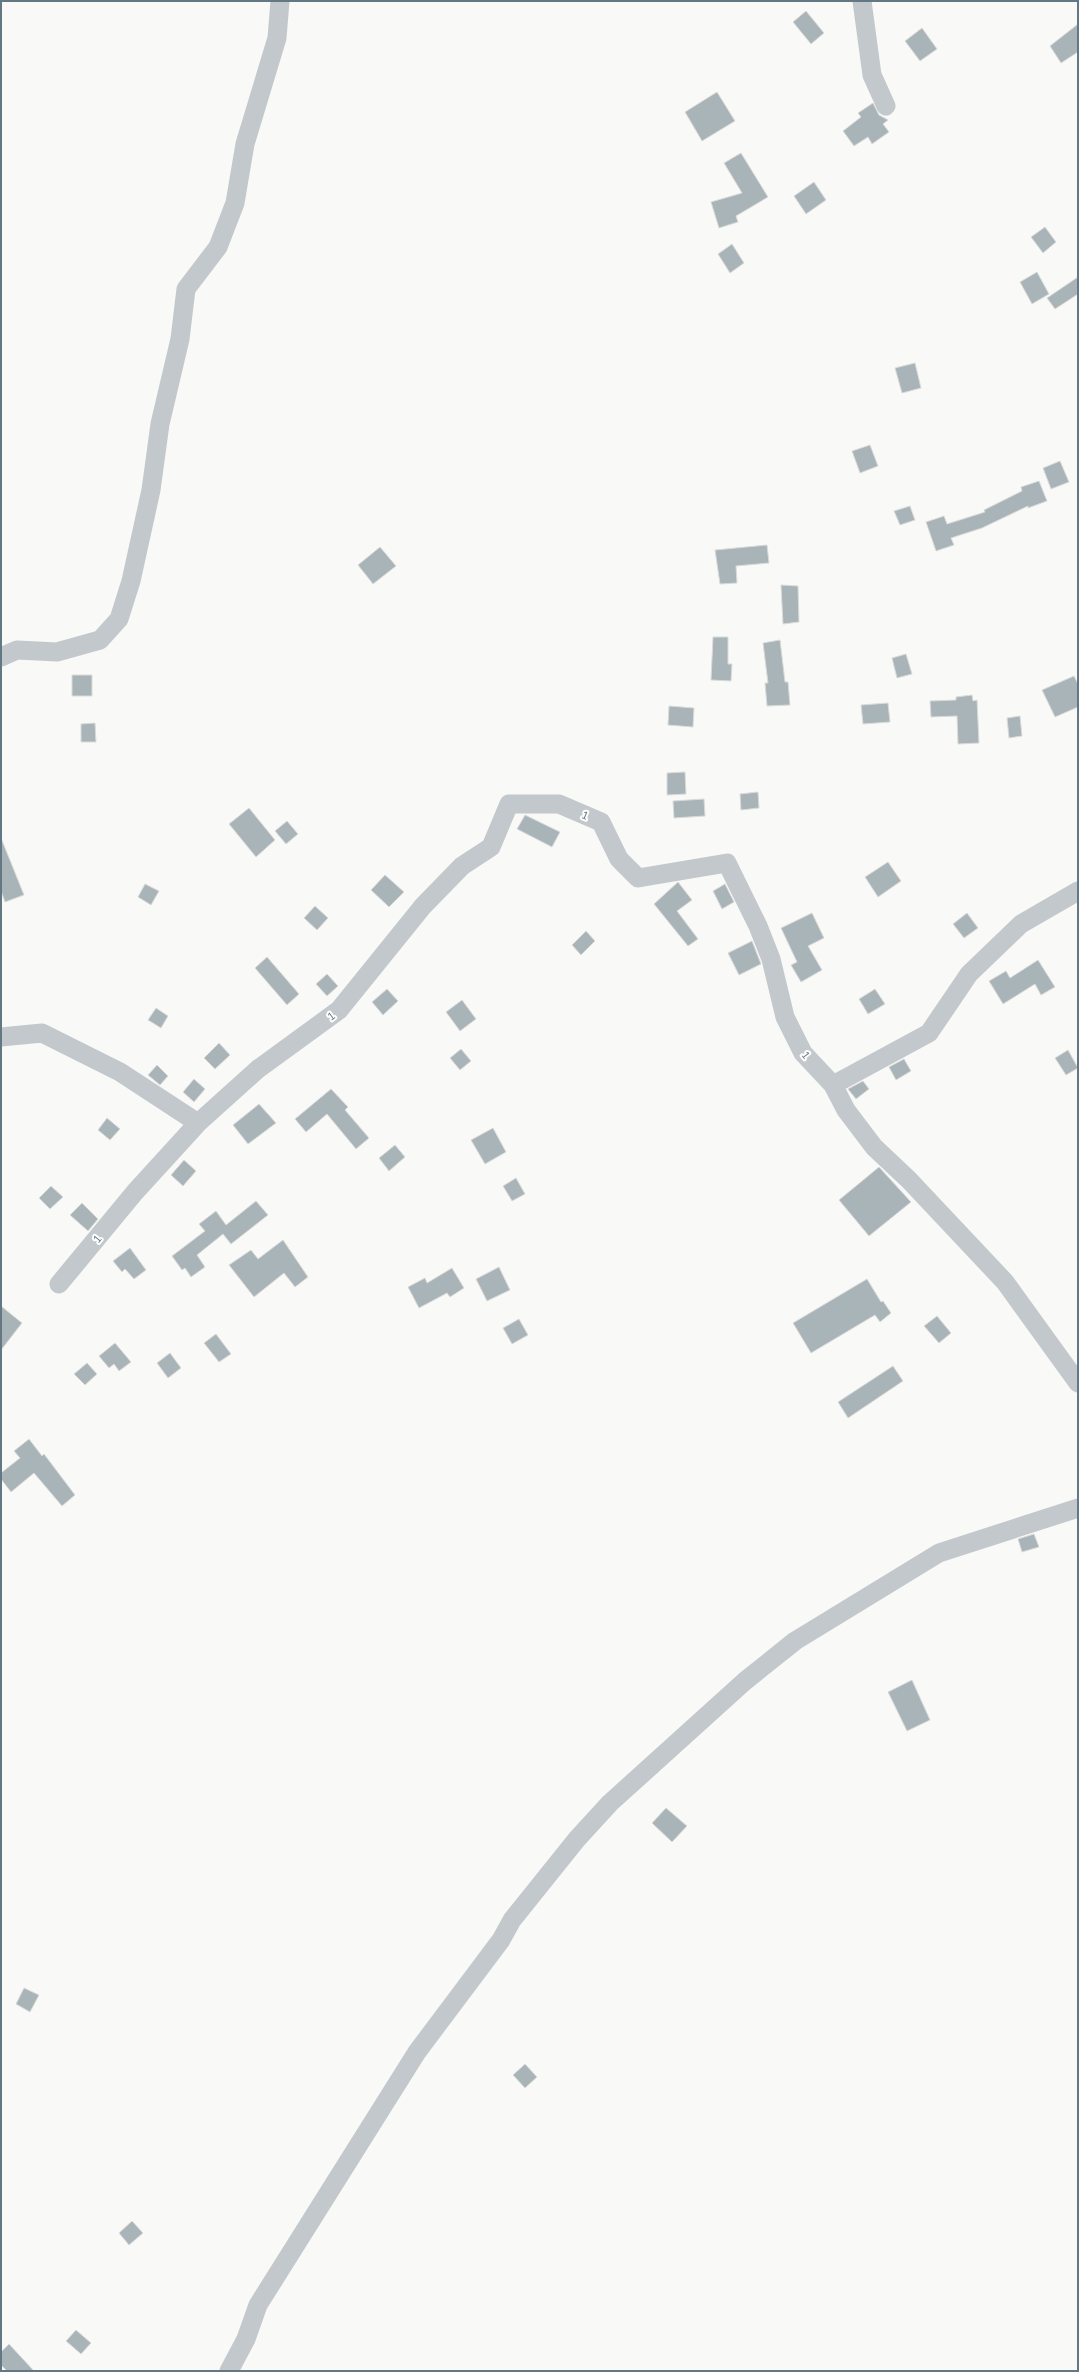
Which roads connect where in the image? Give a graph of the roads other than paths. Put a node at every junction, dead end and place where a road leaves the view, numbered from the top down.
1 (280, 1) edge
2 (862, 1) edge
3 (886, 106) dead end
4 (1, 657) edge
5 (1078, 891) edge
6 (1, 1037) edge
7 (832, 1085) junction
8 (198, 1123) junction
9 (59, 1284) dead end
10 (1078, 1383) edge
11 (1078, 1508) edge
12 (229, 2371) edge

1 - 4 street
2 - 3 street
5 - 7 street
6 - 8 street
7 - 8 street, 1
7 - 10 street
8 - 9 street, 1
11 - 12 street

